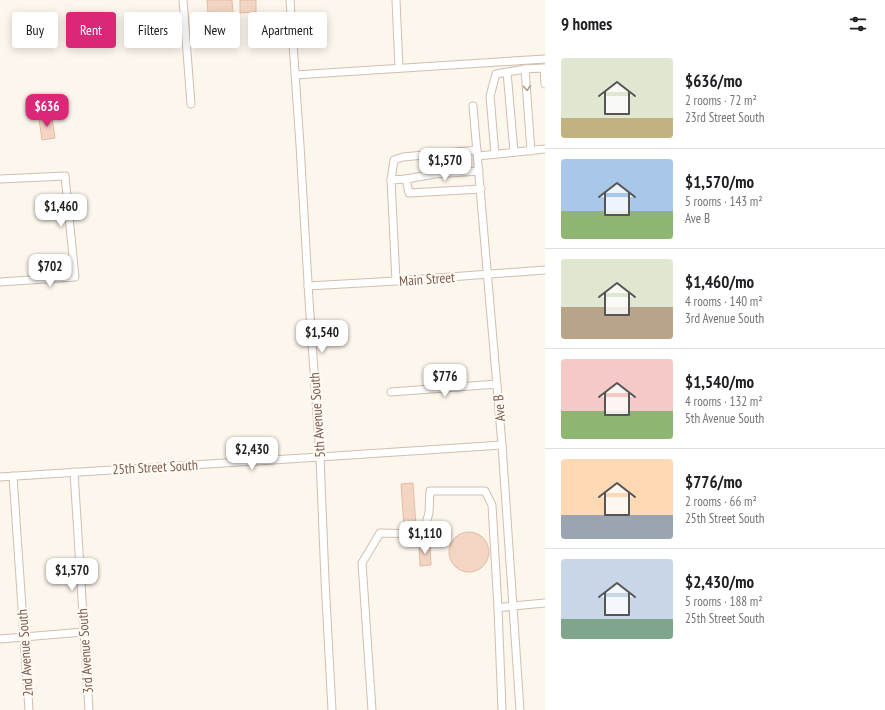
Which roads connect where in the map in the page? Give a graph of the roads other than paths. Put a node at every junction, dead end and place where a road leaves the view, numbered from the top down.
1 (183, 0) edge
2 (290, 0) edge
3 (396, 0) edge
4 (545, 59) edge
5 (400, 68) junction
6 (526, 69) junction
7 (507, 72) junction
8 (295, 75) junction
9 (545, 84) edge
10 (191, 104) dead end
11 (473, 106) dead end
12 (545, 149) edge
13 (531, 150) junction
14 (514, 152) junction
15 (478, 153) junction
16 (495, 154) junction
17 (479, 171) junction
18 (0, 178) edge
19 (406, 179) junction
20 (391, 180) junction
21 (481, 189) junction
22 (545, 270) edge
23 (488, 274) junction
24 (396, 281) junction
25 (0, 282) edge
26 (308, 286) junction
27 (497, 384) junction
28 (391, 392) dead end
29 (502, 445) junction
30 (320, 458) junction
31 (74, 472) junction
32 (13, 476) junction
33 (0, 477) edge
34 (545, 603) edge
35 (513, 606) junction
36 (498, 608) junction
37 (83, 632) junction
38 (24, 637) junction
39 (0, 639) edge
40 (29, 710) edge
41 (89, 710) edge
42 (332, 710) edge
43 (372, 710) edge
44 (502, 710) edge
45 (520, 710) edge

1 - 10 street
2 - 8 street, 5th Avenue South
3 - 5 street
4 - 5 street
5 - 8 street
6 - 7 street
6 - 9 street
6 -> 13 street
7 - 14 street
7 - 16 street
8 - 26 street, 5th Avenue South
11 - 15 street, Ave B
12 - 13 street
13 - 14 street
14 - 16 street
15 - 16 street
15 - 17 street, Ave B
15 - 20 street
17 - 19 street
17 - 21 street, Ave B
18 - 25 street
19 - 20 street
19 - 21 street
20 - 24 street
21 - 23 street, Ave B
22 - 23 street, Main Street
23 - 24 street, Main Street
23 - 27 street, Ave B
24 - 26 street, Main Street
26 - 30 street, 5th Avenue South
27 - 28 street
27 - 29 street, Ave B
29 - 30 street, 25th Street South
29 - 35 street, Ave B
30 - 31 street, 25th Street South
30 - 42 street, 5th Avenue South
31 - 32 street, 25th Street South
31 - 37 street, 3rd Avenue South
32 - 33 street, 25th Street South
32 - 38 street, 2nd Avenue South
34 - 35 street
35 - 36 street
35 - 45 street, Ave B
36 - 43 street
36 - 44 street
37 - 38 street
37 - 41 street, 3rd Avenue South
38 - 39 street
38 - 40 street, 2nd Avenue South

